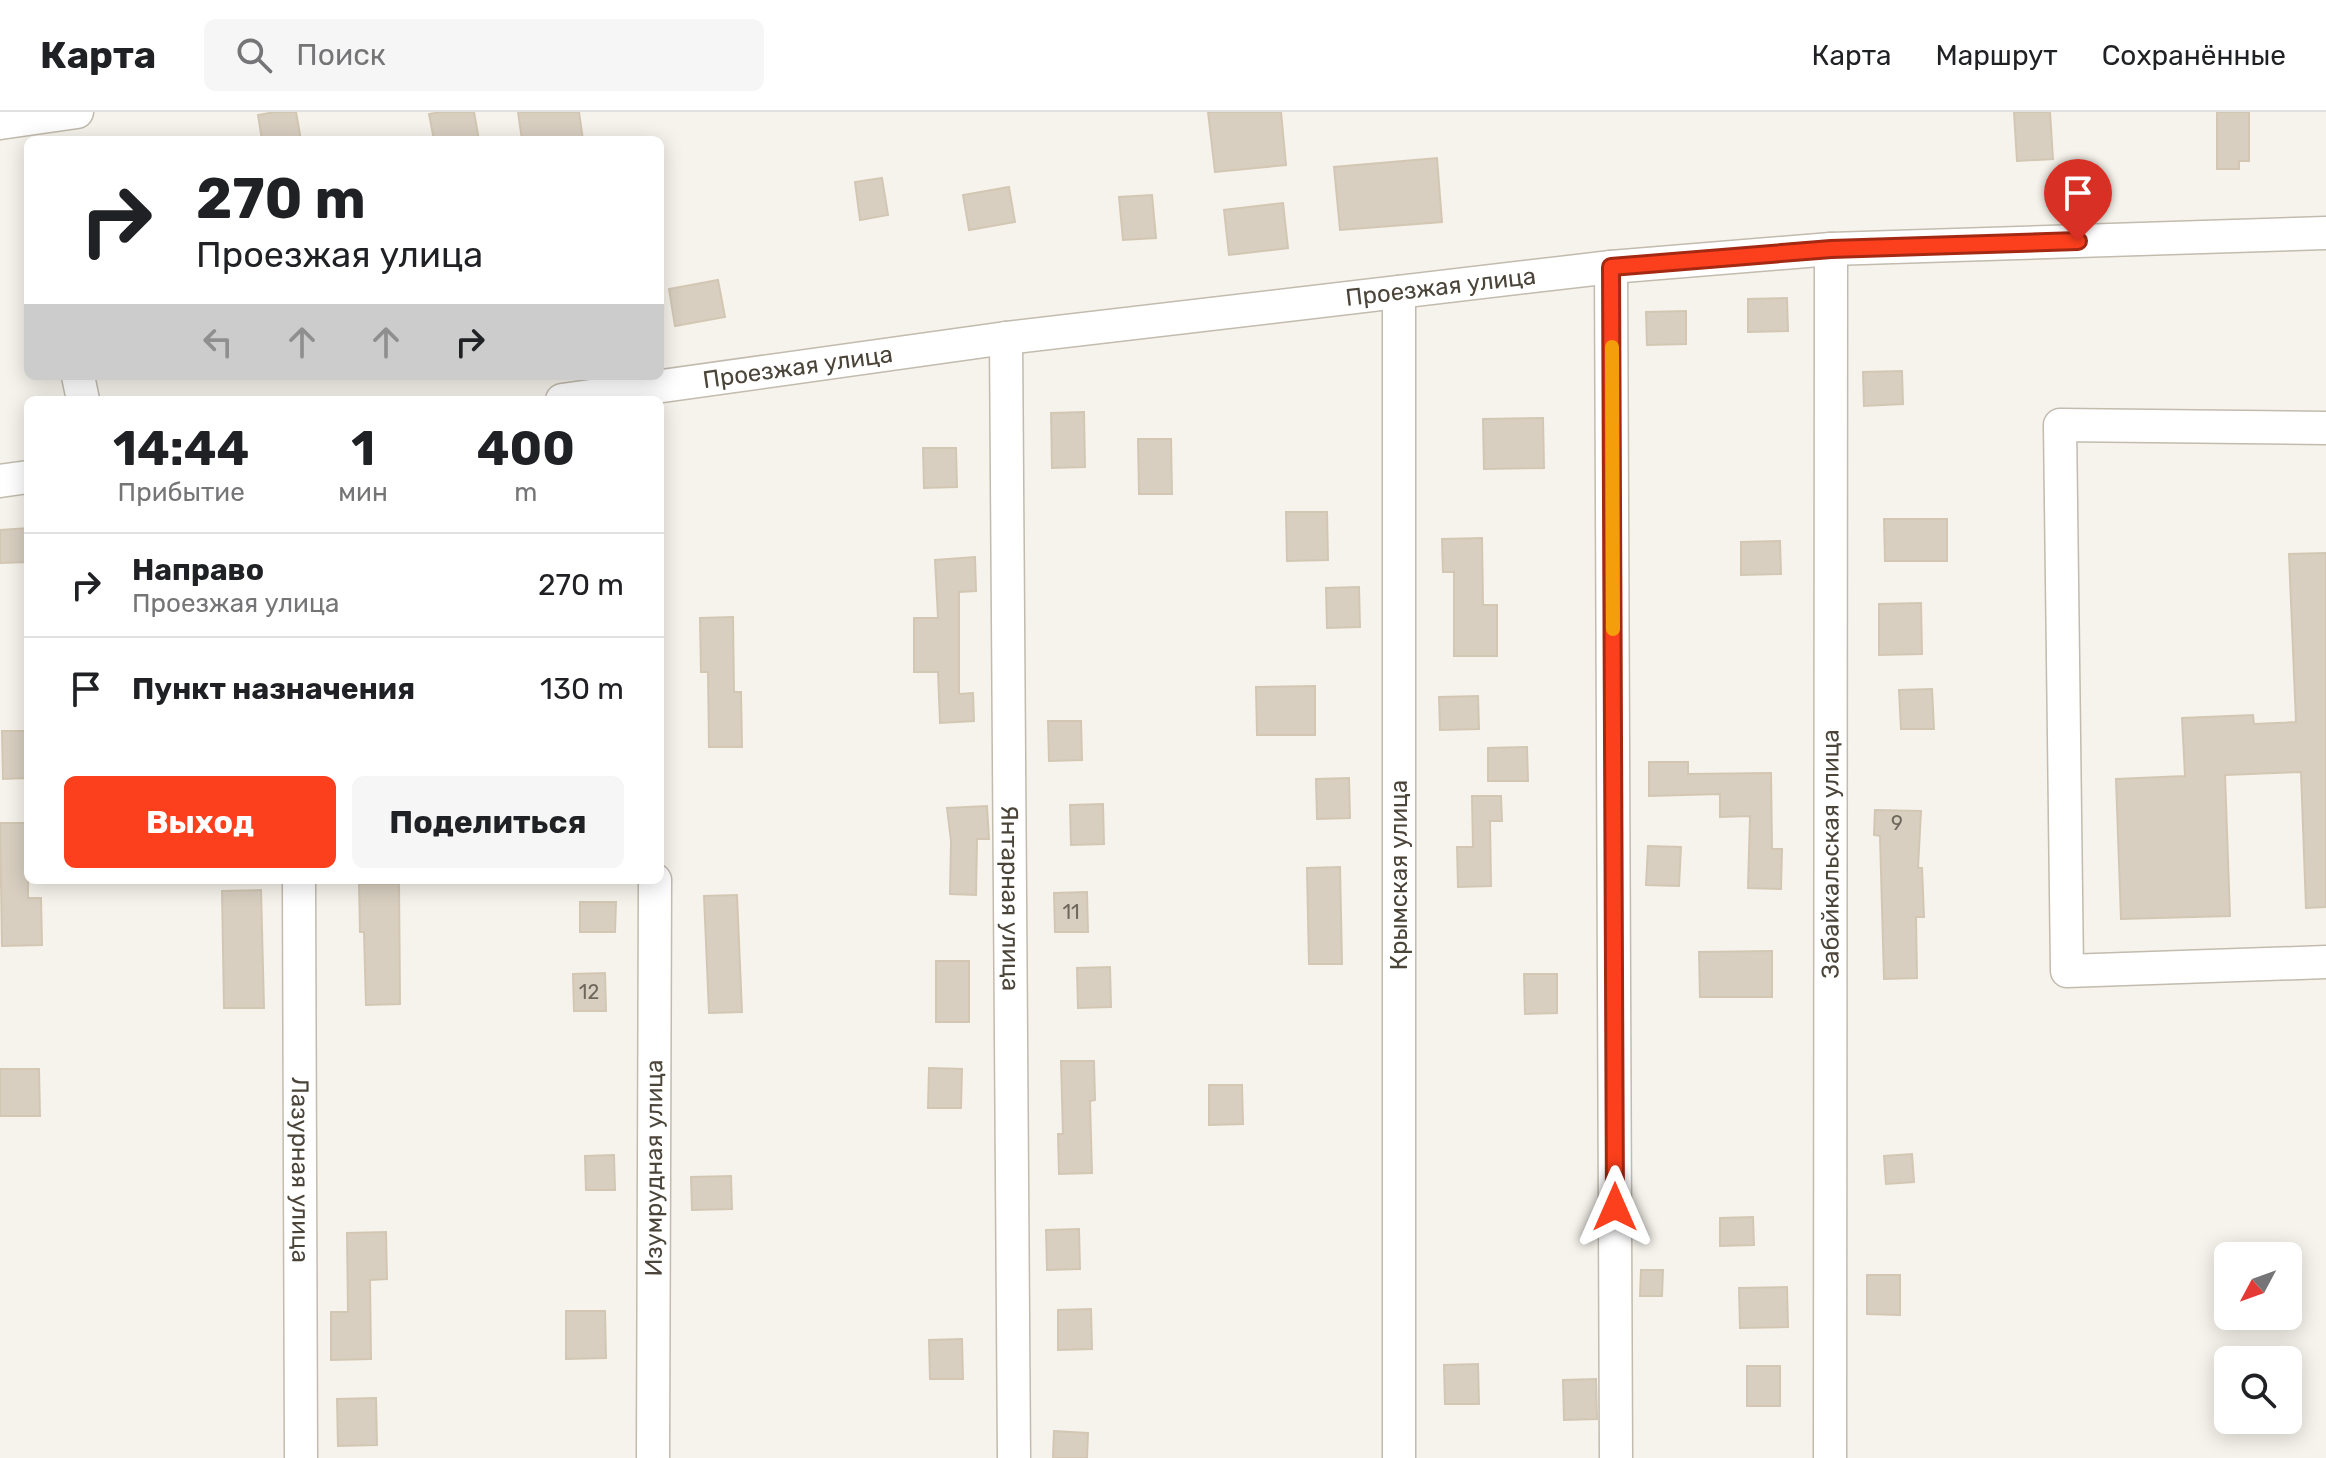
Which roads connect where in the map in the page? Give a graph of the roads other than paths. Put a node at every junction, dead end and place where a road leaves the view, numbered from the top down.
1 (0, 123) edge
2 (57, 123) edge
3 (2326, 233) edge
4 (1831, 249) junction
5 (1611, 267) junction
6 (1399, 292) junction
7 (1006, 338) junction
8 (656, 393) edge
9 (616, 396) edge
10 (2326, 428) edge
11 (24, 478) edge
12 (0, 481) edge
13 (299, 884) edge
14 (655, 884) edge
15 (2326, 962) edge
16 (301, 1458) edge
17 (653, 1458) edge
18 (1014, 1458) edge
19 (1399, 1458) edge
20 (1616, 1458) edge
21 (1830, 1458) edge

1 - 2 street
3 - 4 street, Проезжая улица
4 - 5 street, Проезжая улица
4 - 21 street, Забайкальская улица
5 - 6 street, Проезжая улица
5 - 20 street
6 - 7 street, Проезжая улица
6 - 19 street, Крымская улица
7 - 8 street, Проезжая улица
7 - 18 street, Янтарная улица
8 - 9 street, Проезжая улица
10 - 15 street
11 - 12 street
13 - 16 street, Лазурная улица
14 - 17 street, Изумрудная улица

